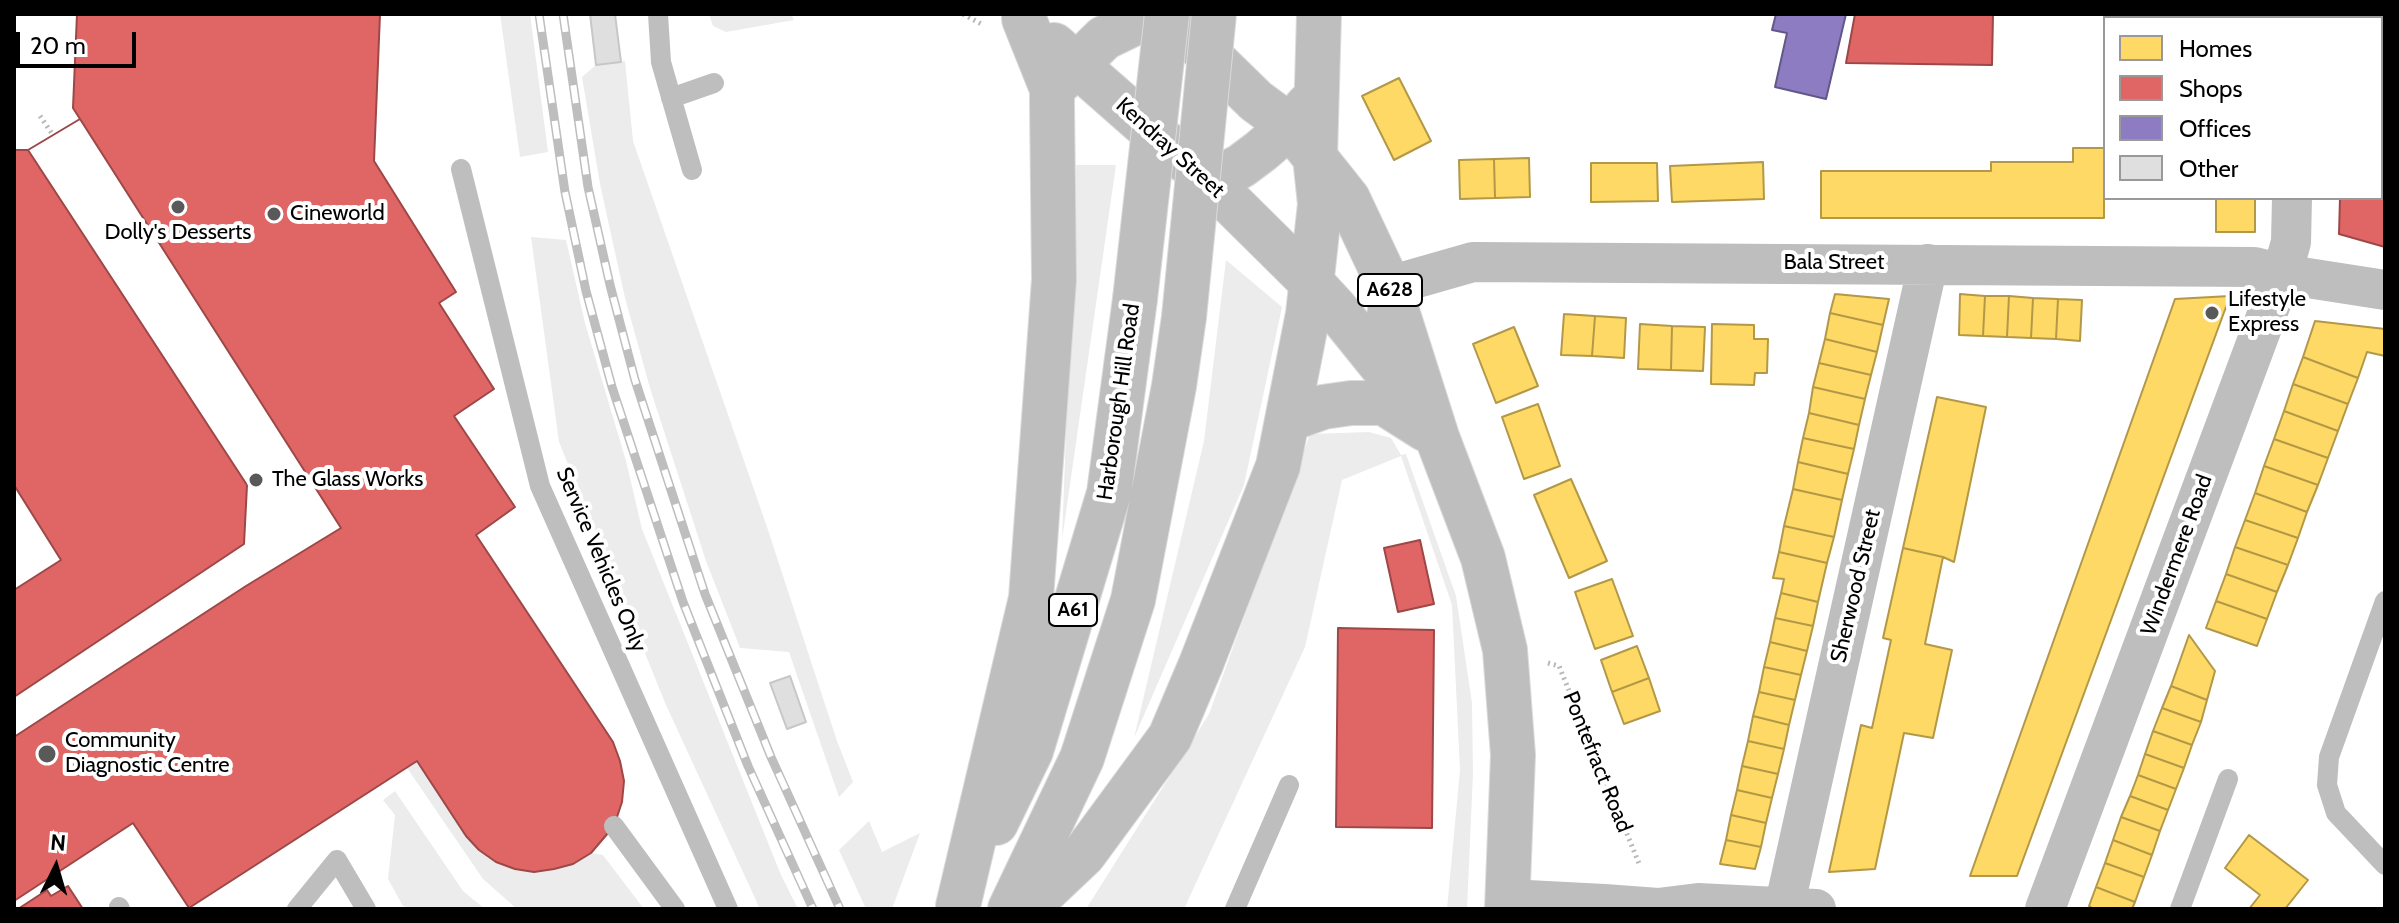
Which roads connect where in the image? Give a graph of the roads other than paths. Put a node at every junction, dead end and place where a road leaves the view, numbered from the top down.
1 (658, 14) edge
2 (1319, 14) edge
3 (1024, 17) edge
4 (1186, 17) edge
5 (1064, 77) junction
6 (714, 83) dead end
7 (671, 98) junction
8 (1307, 127) junction
9 (461, 169) dead end
10 (692, 170) dead end
11 (1210, 182) junction
12 (2292, 200) edge
13 (1928, 264) junction
14 (2282, 274) junction
15 (1311, 282) junction
16 (1389, 286) junction
17 (2385, 290) edge
18 (1409, 398) junction
19 (1287, 420) junction
20 (1437, 437) junction
21 (2385, 601) edge
22 (2228, 779) dead end
23 (1289, 785) dead end
24 (614, 826) dead end
25 (2385, 865) edge
26 (1507, 904) edge
27 (1609, 907) edge
28 (957, 908) edge
29 (1658, 908) edge
30 (1784, 908) edge
31 (297, 909) edge
32 (366, 909) edge
33 (675, 909) edge
34 (728, 909) edge
35 (1010, 909) edge
36 (1026, 909) edge
37 (1235, 909) edge
38 (1816, 909) edge
39 (2045, 909) edge
40 (2180, 909) edge

1 - 7 lane
2 - 8 highway
3 - 5 highway, A61
4 - 5 highway
4 - 8 highway
4 - 28 highway, Harborough Hill Road / A61, bridge
4 - 35 highway, Harborough Hill Road / A61, bridge
5 - 11 highway, Kendray Street / A628
5 - 28 highway, A61
6 - 7 lane
7 - 10 lane
8 - 11 highway
8 - 15 highway
8 - 16 highway, A628
9 - 34 lane, Service Vehicles Only
11 - 15 highway, Kendray Street / A628
12 - 14 street, Windermere Road
13 - 14 street, Bala Street
13 - 16 street, Bala Street
13 - 30 street, Sherwood Street
14 - 17 street, Bala Street
14 - 39 street, Windermere Road
15 - 18 highway, A628
15 - 19 highway
16 - 18 street
16 - 20 highway, A628
18 - 20 highway, A628
19 - 20 highway
19 - 36 highway
20 - 26 highway, A628
21 - 25 lane
22 - 40 lane
23 - 37 lane
24 - 33 lane
26 - 27 street
27 - 29 street
29 - 30 street
30 - 38 street
31 - 32 lane

